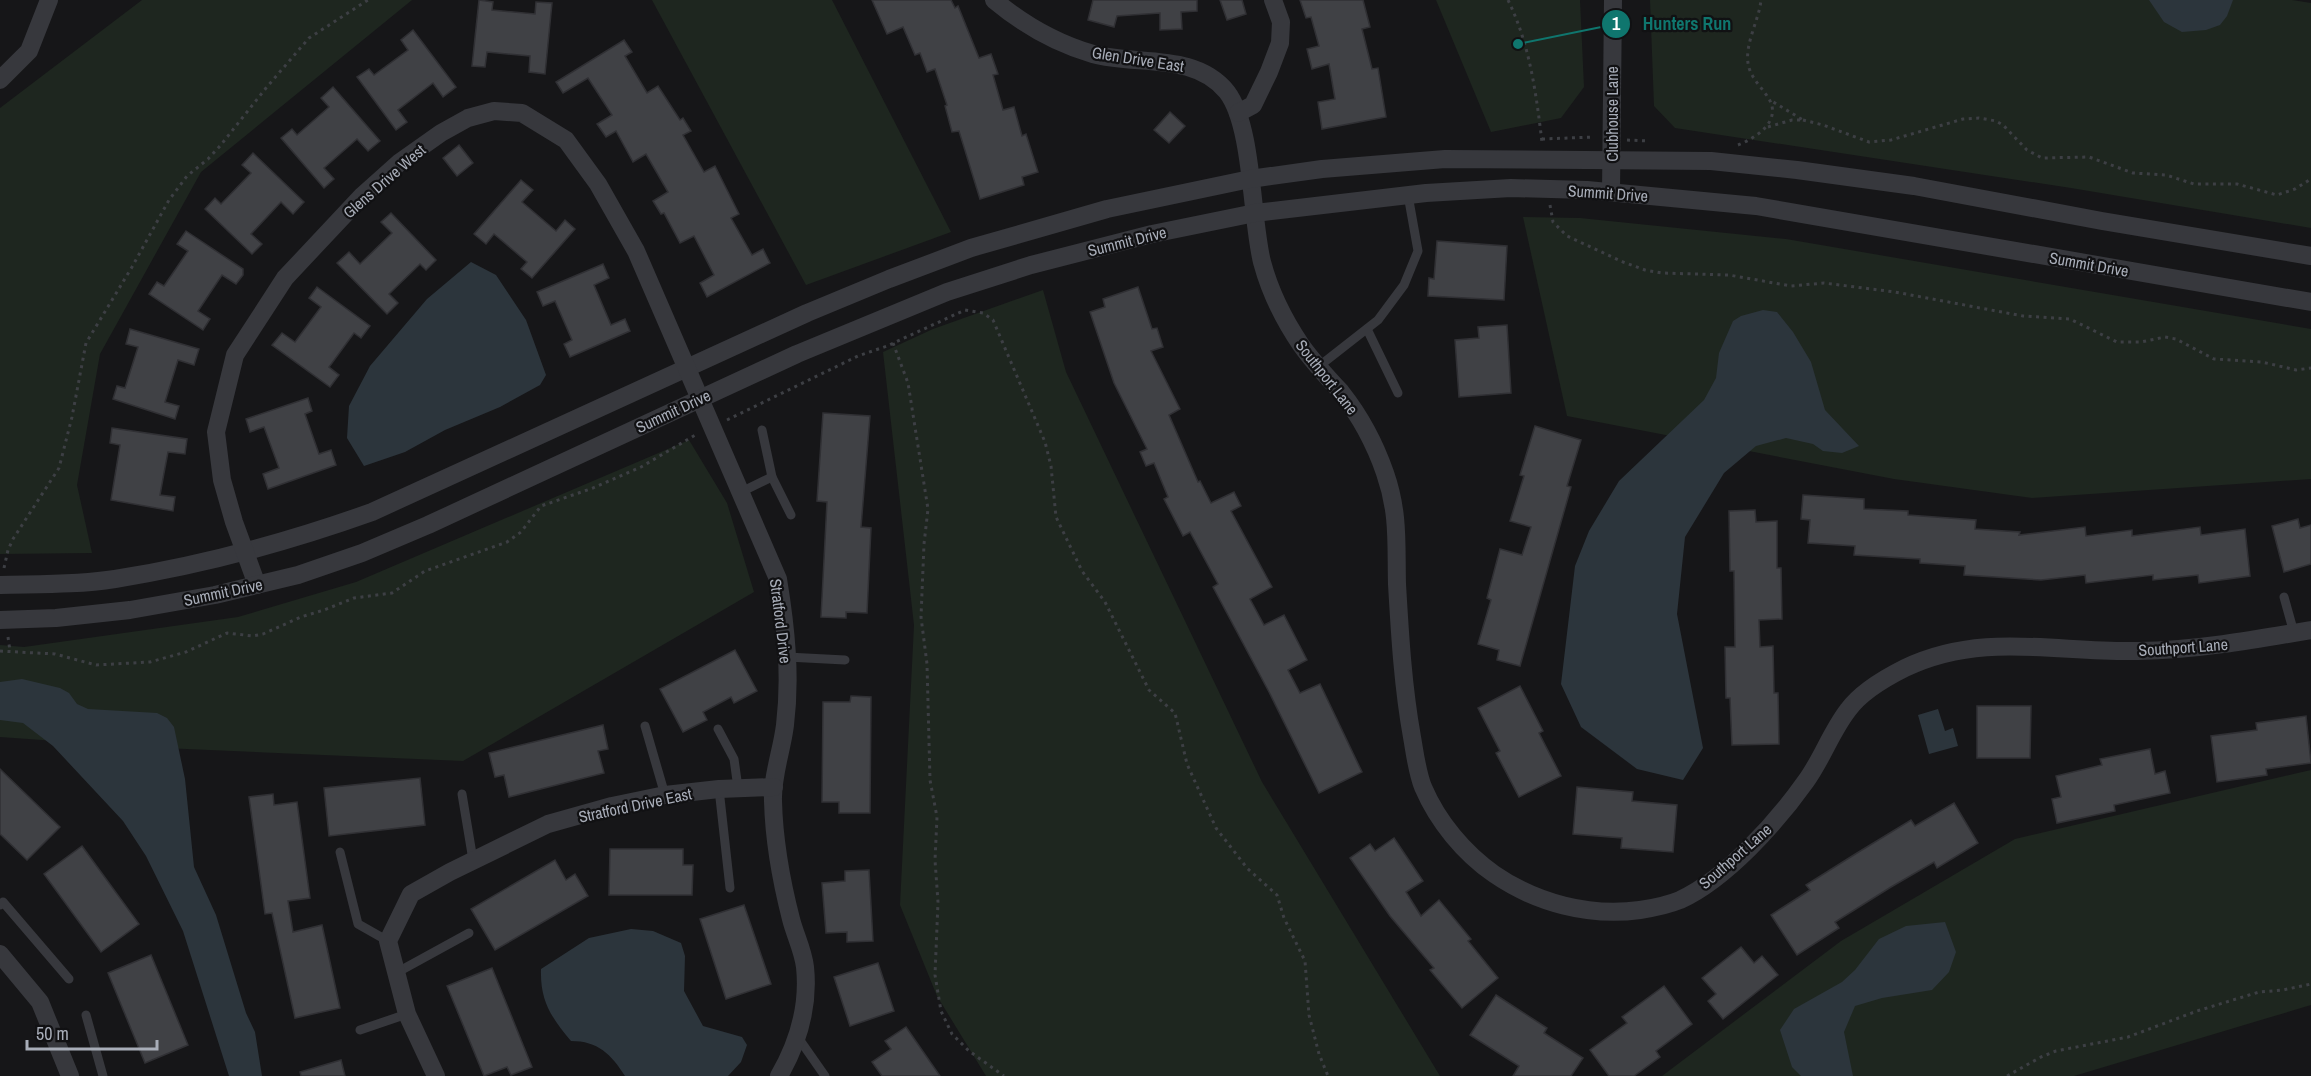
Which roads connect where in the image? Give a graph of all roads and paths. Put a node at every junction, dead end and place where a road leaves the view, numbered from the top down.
1 (50, 0) edge
2 (368, 0) edge
3 (994, 0) edge
4 (1273, 0) edge
5 (1508, 0) edge
6 (1613, 0) edge
7 (1761, 0) edge
8 (0, 80) edge
9 (1770, 100) junction
10 (1238, 113) junction
11 (1803, 120) junction
12 (1767, 128) junction
13 (1612, 138) junction
14 (1542, 139) junction
15 (1648, 141) dead end
16 (1728, 146) dead end
17 (1544, 158) junction
18 (1612, 159) junction
19 (1250, 179) junction
20 (2311, 179) edge
21 (1548, 189) junction
22 (1611, 192) junction
23 (1408, 195) junction
24 (1255, 213) junction
25 (2311, 255) edge
26 (2311, 302) edge
27 (1367, 329) junction
28 (893, 343) dead end
29 (687, 368) junction
30 (1318, 368) junction
31 (2311, 368) edge
32 (1398, 393) dead end
33 (700, 398) junction
34 (762, 430) dead end
35 (772, 477) junction
36 (741, 492) junction
37 (791, 516) dead end
38 (245, 552) junction
39 (6, 562) junction
40 (0, 563) edge
41 (1, 585) edge
42 (257, 585) junction
43 (2284, 597) dead end
44 (3, 620) edge
45 (2302, 632) edge
46 (10, 652) dead end
47 (787, 657) junction
48 (845, 660) dead end
49 (645, 726) dead end
50 (718, 729) dead end
51 (774, 787) junction
52 (738, 788) junction
53 (719, 789) junction
54 (462, 794) dead end
55 (665, 795) junction
56 (340, 852) dead end
57 (473, 860) junction
58 (730, 888) dead end
59 (1, 902) edge
60 (469, 933) dead end
61 (388, 940) junction
62 (0, 954) edge
63 (396, 973) junction
64 (69, 979) dead end
65 (2311, 984) edge
66 (86, 1014) dead end
67 (407, 1014) junction
68 (360, 1030) dead end
69 (797, 1036) junction
70 (70, 1076) edge
71 (103, 1076) edge
72 (436, 1076) edge
73 (779, 1076) edge
74 (825, 1076) edge
75 (1004, 1076) edge
76 (2007, 1076) edge

1 - 8 street
2 - 39 path
3 - 10 street, Glen Drive East
4 - 10 street
5 - 14 path
6 - 13 street, Clubhouse Lane
7 - 9 path
9 - 11 path
9 - 12 path
10 - 19 street, Glen Drive East
11 - 12 path
11 - 20 path
12 - 16 path
13 - 14 path
13 - 15 path
13 - 18 street, Clubhouse Lane
14 - 17 path
17 - 18 street, Summit Drive
17 - 19 street, Summit Drive
18 - 22 street, Clubhouse Lane
18 - 25 street, Summit Drive
19 - 24 street, Glen Drive East
19 - 29 street, Summit Drive
21 - 22 street, Summit Drive
21 - 23 street, Summit Drive
21 - 31 path
22 - 26 street, Summit Drive
23 - 24 street, Summit Drive
23 - 27 lane
24 - 30 street, Southport Lane
24 - 33 street, Summit Drive
27 - 30 lane
27 - 32 lane
28 - 75 path
29 - 33 street, Glens Drive West
29 - 38 street, Summit Drive
29 - 38 street, Glens Drive West
30 - 45 street, Southport Lane
33 - 36 street, Stratford Drive
33 - 42 street, Summit Drive
34 - 35 lane
35 - 36 lane
35 - 37 lane
36 - 47 street, Stratford Drive
38 - 41 street, Summit Drive
38 - 42 street, Glens Drive West
39 - 40 path
39 - 41 path
42 - 44 street, Summit Drive
43 - 45 lane
44 - 46 path
47 - 48 lane
47 - 51 street, Stratford Drive
49 - 55 lane
50 - 52 lane
51 - 52 street, Stratford Drive East
51 - 69 street
52 - 53 street, Stratford Drive East
53 - 55 street, Stratford Drive East
53 - 58 lane
54 - 57 lane
55 - 57 street, Stratford Drive East
56 - 61 lane
57 - 61 street, Stratford Drive East
59 - 64 lane
60 - 63 lane
61 - 63 street
62 - 70 street
63 - 67 street
65 - 76 path
66 - 71 lane
67 - 68 lane
67 - 72 street
69 - 73 street
69 - 74 lane

